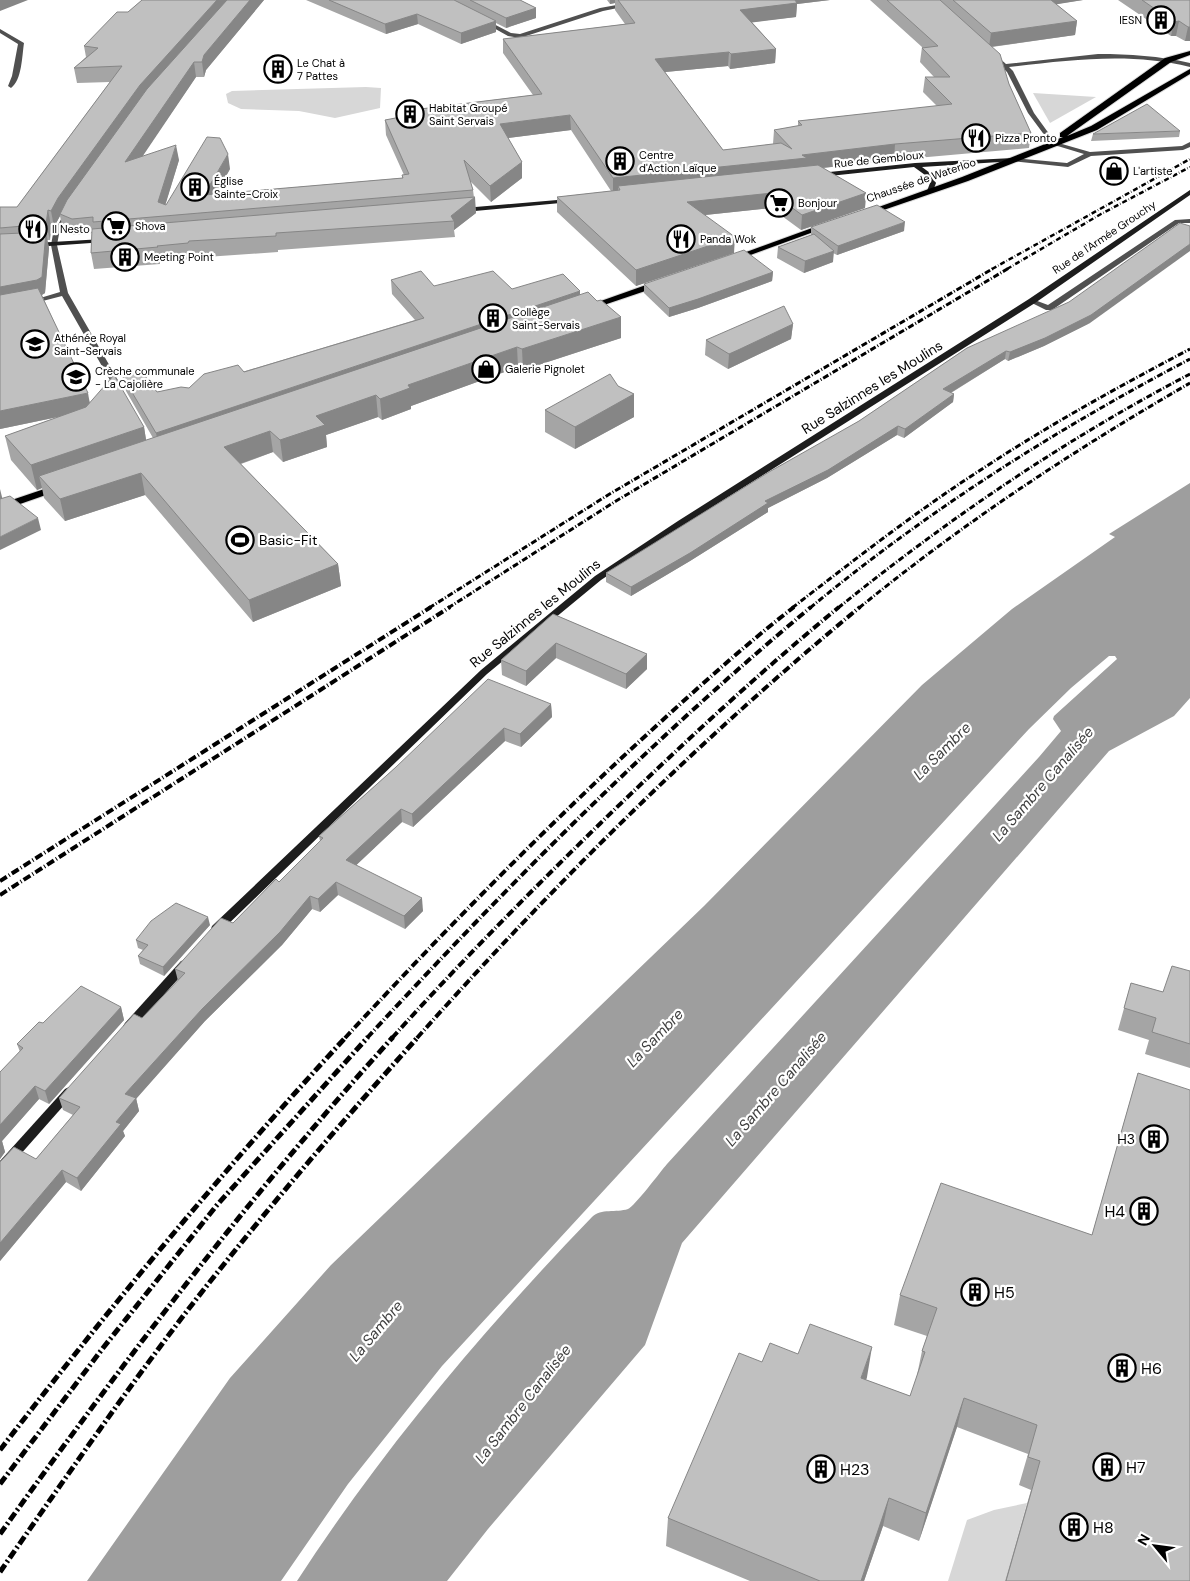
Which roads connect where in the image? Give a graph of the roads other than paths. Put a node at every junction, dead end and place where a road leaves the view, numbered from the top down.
1 (654, 0) edge
2 (476, 17) edge
3 (0, 32) edge
4 (1190, 53) edge
5 (991, 54) edge
6 (1168, 60) junction
7 (1005, 66) junction
8 (1189, 69) edge
9 (1190, 80) edge
10 (11, 86) dead end
11 (1154, 90) junction
12 (1053, 143) junction
13 (1190, 144) edge
14 (1090, 154) junction
15 (1013, 160) junction
16 (916, 165) junction
17 (808, 176) edge
18 (930, 191) junction
19 (1190, 192) edge
20 (575, 201) edge
21 (72, 207) edge
22 (460, 211) edge
23 (854, 217) edge
24 (1190, 222) edge
25 (835, 223) edge
26 (111, 240) edge
27 (54, 245) junction
28 (29, 246) edge
29 (722, 262) edge
30 (674, 278) edge
31 (64, 293) junction
32 (1032, 302) junction
33 (19, 304) edge
34 (580, 310) edge
35 (125, 400) edge
36 (70, 483) edge
37 (0, 508) edge
38 (208, 938) edge
39 (189, 959) edge
40 (124, 1032) edge
41 (78, 1082) edge
42 (0, 1170) edge

1 - 2 street
3 - 10 street
4 - 6 main road
5 - 7 street
6 - 7 street
6 - 8 street
6 - 12 main road
7 - 12 street
8 - 11 main road
9 - 11 main road
11 - 12 main road
12 - 14 street
12 - 15 main road, Chaussée de Waterloo
13 - 14 street
14 - 15 street
15 - 16 street, Rue de Gembloux
15 - 18 main road, Chaussée de Waterloo
16 - 17 street, Rue de Gembloux
16 - 18 street
18 - 23 main road, Chaussée de Waterloo
19 - 32 street, Rue de l'Armée Grouchy
20 - 22 street
21 - 27 street
24 - 32 street
25 - 29 main road
26 - 27 street
27 - 28 street
27 - 31 street
30 - 34 main road
31 - 33 street
31 - 35 street
32 - 38 street, Rue Salzinnes les Moulins
36 - 37 main road
39 - 40 street
41 - 42 street

